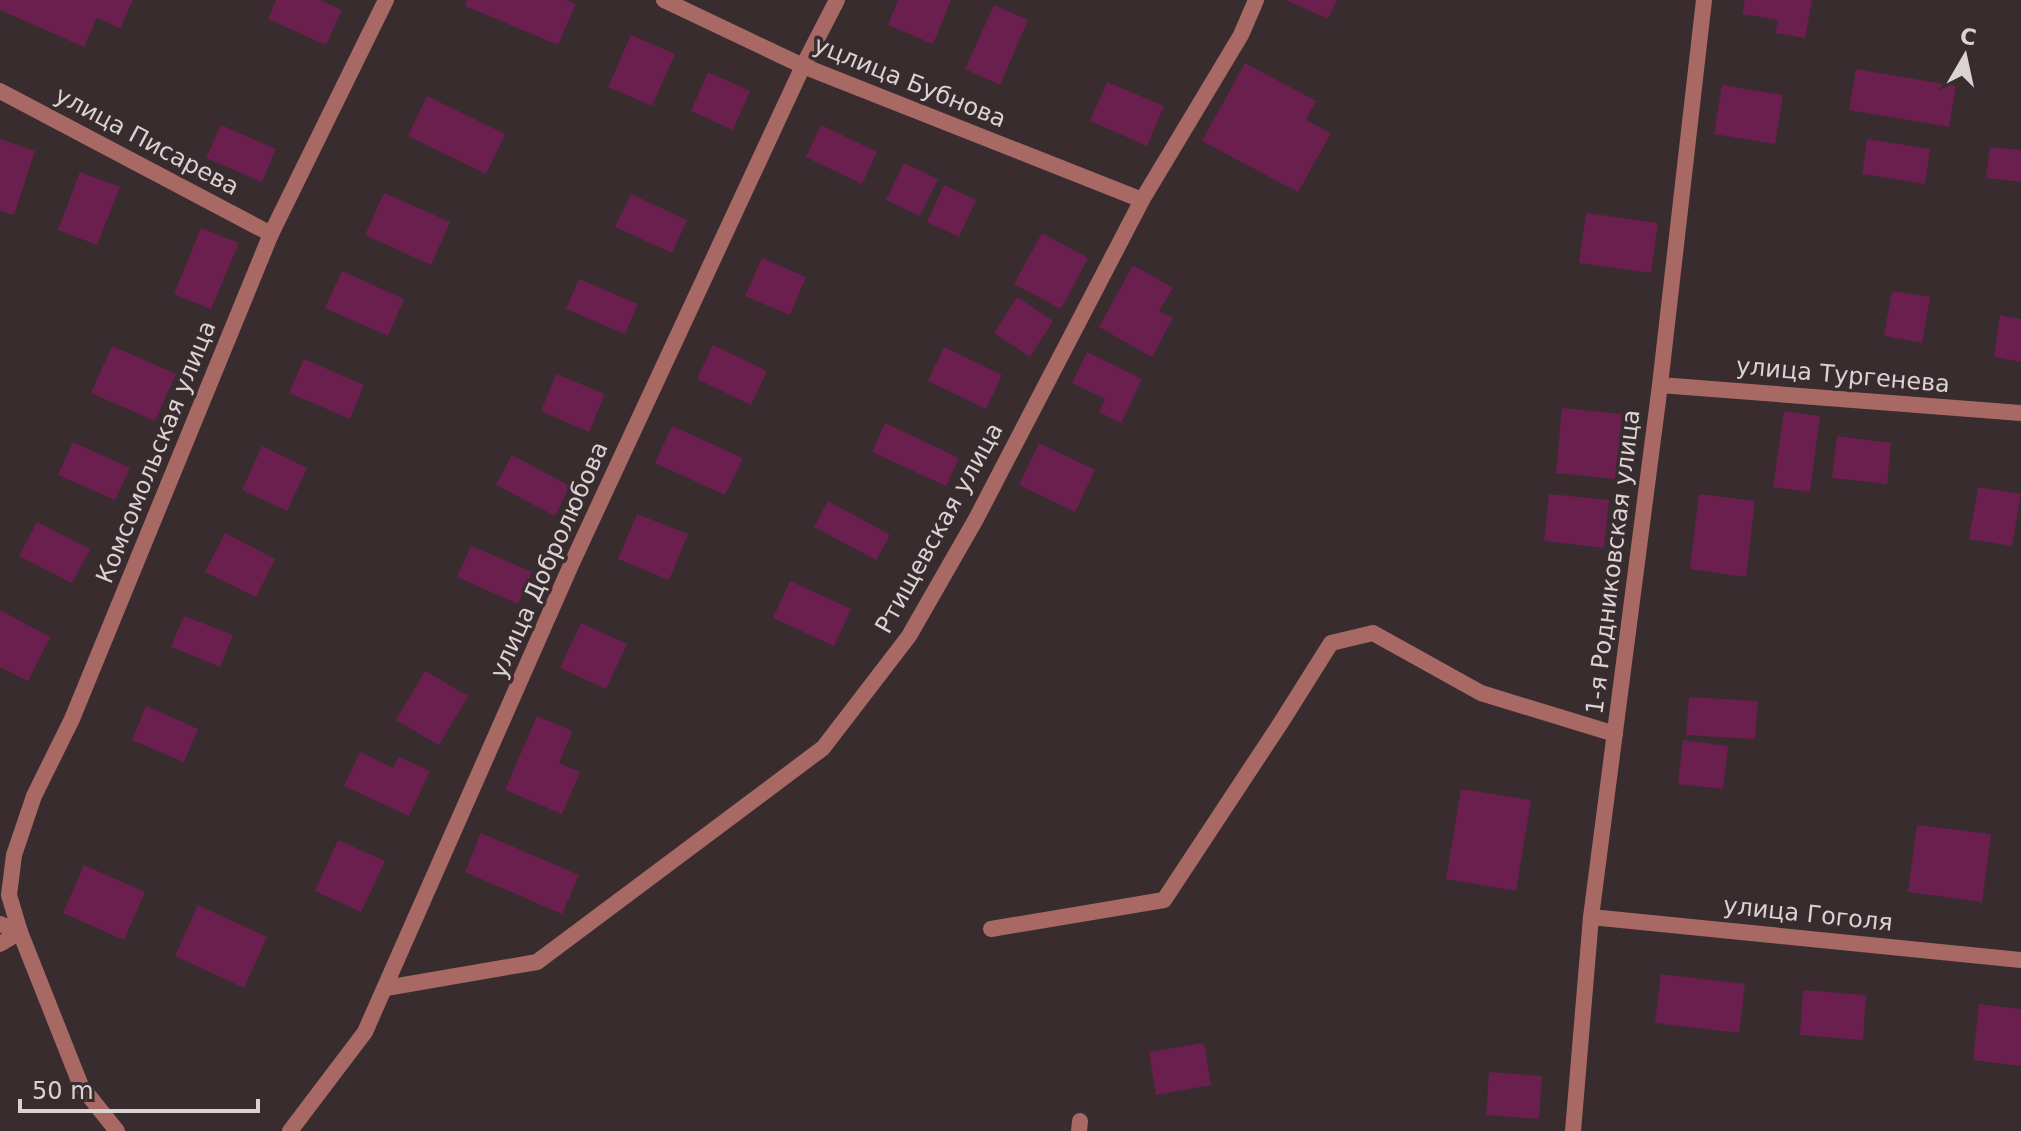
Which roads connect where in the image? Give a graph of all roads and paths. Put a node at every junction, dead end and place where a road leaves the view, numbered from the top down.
1 (386, 0) edge
2 (664, 0) edge
3 (837, 0) edge
4 (1256, 0) edge
5 (1704, 0) edge
6 (803, 66) junction
7 (0, 91) edge
8 (1142, 200) junction
9 (271, 234) junction
10 (1660, 385) junction
11 (2021, 413) edge
12 (1615, 734) junction
13 (1591, 917) junction
14 (0, 924) edge
15 (991, 929) dead end
16 (20, 932) junction
17 (0, 944) edge
18 (2021, 960) edge
19 (386, 988) junction
20 (117, 1131) edge
21 (290, 1131) edge
22 (1573, 1131) edge

1 - 9 street, Комсомольская улица
2 - 6 street, уцлица Бубнова
3 - 6 street, улица Добролюбова
4 - 8 street, Ртищевская улица
5 - 10 street, 1-я Родниковская улица
6 - 8 street, уцлица Бубнова
6 - 19 street, улица Добролюбова
7 - 9 street, улица Писарева
8 - 19 street, Ртищевская улица
9 - 16 street, Комсомольская улица
10 - 11 street, улица Тургенева
10 - 12 street, 1-я Родниковская улица
12 - 13 street, 1-я Родниковская улица
12 - 15 street
13 - 18 street, улица Гоголя
13 - 22 street, 1-я Родниковская улица
14 - 16 street
16 - 17 street
16 - 20 street, Комсомольская улица
19 - 21 street, улица Добролюбова

